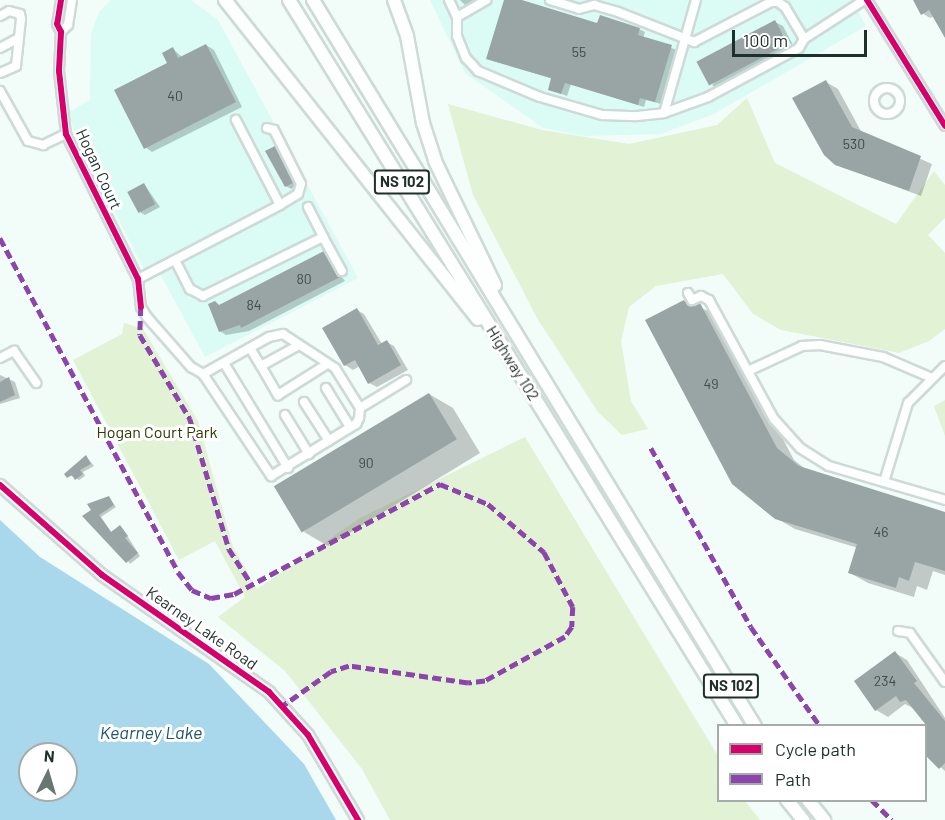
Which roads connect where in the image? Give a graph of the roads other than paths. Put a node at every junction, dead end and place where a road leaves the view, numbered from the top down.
1 (61, 0) edge
2 (72, 0) edge
3 (225, 0) edge
4 (289, 0) edge
5 (313, 0) edge
6 (394, 0) edge
7 (402, 0) edge
8 (449, 0) edge
9 (487, 0) edge
10 (550, 0) edge
11 (696, 0) edge
12 (866, 0) edge
13 (0, 16) edge
14 (457, 17) junction
15 (61, 32) junction
16 (407, 36) junction
17 (19, 38) junction
18 (804, 39) junction
19 (687, 41) junction
20 (0, 48) edge
21 (0, 73) edge
22 (0, 91) edge
23 (664, 113) junction
24 (236, 120) dead end
25 (945, 126) edge
26 (267, 128) dead end
27 (66, 134) junction
28 (283, 203) junction
29 (308, 207) dead end
30 (323, 237) junction
31 (175, 261) junction
32 (342, 271) dead end
33 (138, 279) junction
34 (688, 293) dead end
35 (299, 345) junction
36 (250, 348) junction
37 (530, 355) junction
38 (0, 358) edge
39 (224, 363) junction
40 (327, 364) junction
41 (514, 365) junction
42 (261, 366) junction
43 (945, 366) edge
44 (748, 371) junction
45 (203, 374) junction
46 (932, 378) junction
47 (406, 380) dead end
48 (36, 383) dead end
49 (326, 388) dead end
50 (304, 402) dead end
51 (360, 408) junction
52 (285, 415) dead end
53 (350, 427) junction
54 (329, 441) junction
55 (309, 454) junction
56 (288, 468) junction
57 (884, 482) junction
58 (0, 485) edge
59 (945, 500) edge
60 (897, 631) dead end
61 (945, 682) edge
62 (736, 724) edge
63 (754, 724) edge
64 (788, 802) edge
65 (809, 802) edge
66 (358, 820) edge
67 (803, 820) edge
68 (824, 820) edge

1 - 15 street, Hogan Court
2 - 15 street, Hogan Court
3 - 41 highway
4 - 41 highway, Highway 102 / NS 102
5 - 37 highway, Highway 102 / NS 102
6 - 16 highway
7 - 16 highway
8 - 14 street
9 - 14 street
10 - 19 street
11 - 19 street
12 - 18 street
12 - 25 street
13 - 17 street
14 - 23 street
15 - 27 street, Hogan Court
16 - 37 highway
17 - 20 street
17 - 21 street
18 - 19 street
18 - 23 street
19 - 23 street
22 - 27 street
24 - 28 street
26 - 28 street
27 - 33 street, Hogan Court
28 - 31 street
29 - 30 street
30 - 31 street
30 - 32 street
31 - 33 street
33 - 45 street, Hogan Court
34 - 44 street
35 - 36 street
35 - 40 street
35 - 42 street
36 - 39 street
36 - 42 street
37 - 63 highway, Highway 102 / NS 102
38 - 48 street
39 - 45 street
39 - 56 street
40 - 42 street
40 - 51 street
41 - 62 highway, Highway 102 / NS 102
43 - 46 street
44 - 46 street
44 - 57 street
45 - 56 street
46 - 57 street
47 - 51 street
49 - 53 street
50 - 54 street
51 - 53 street
52 - 55 street
53 - 54 street
54 - 55 street
55 - 56 street
57 - 59 street
58 - 66 main road, Kearney Lake Road
60 - 61 street
64 - 67 highway
65 - 68 highway

